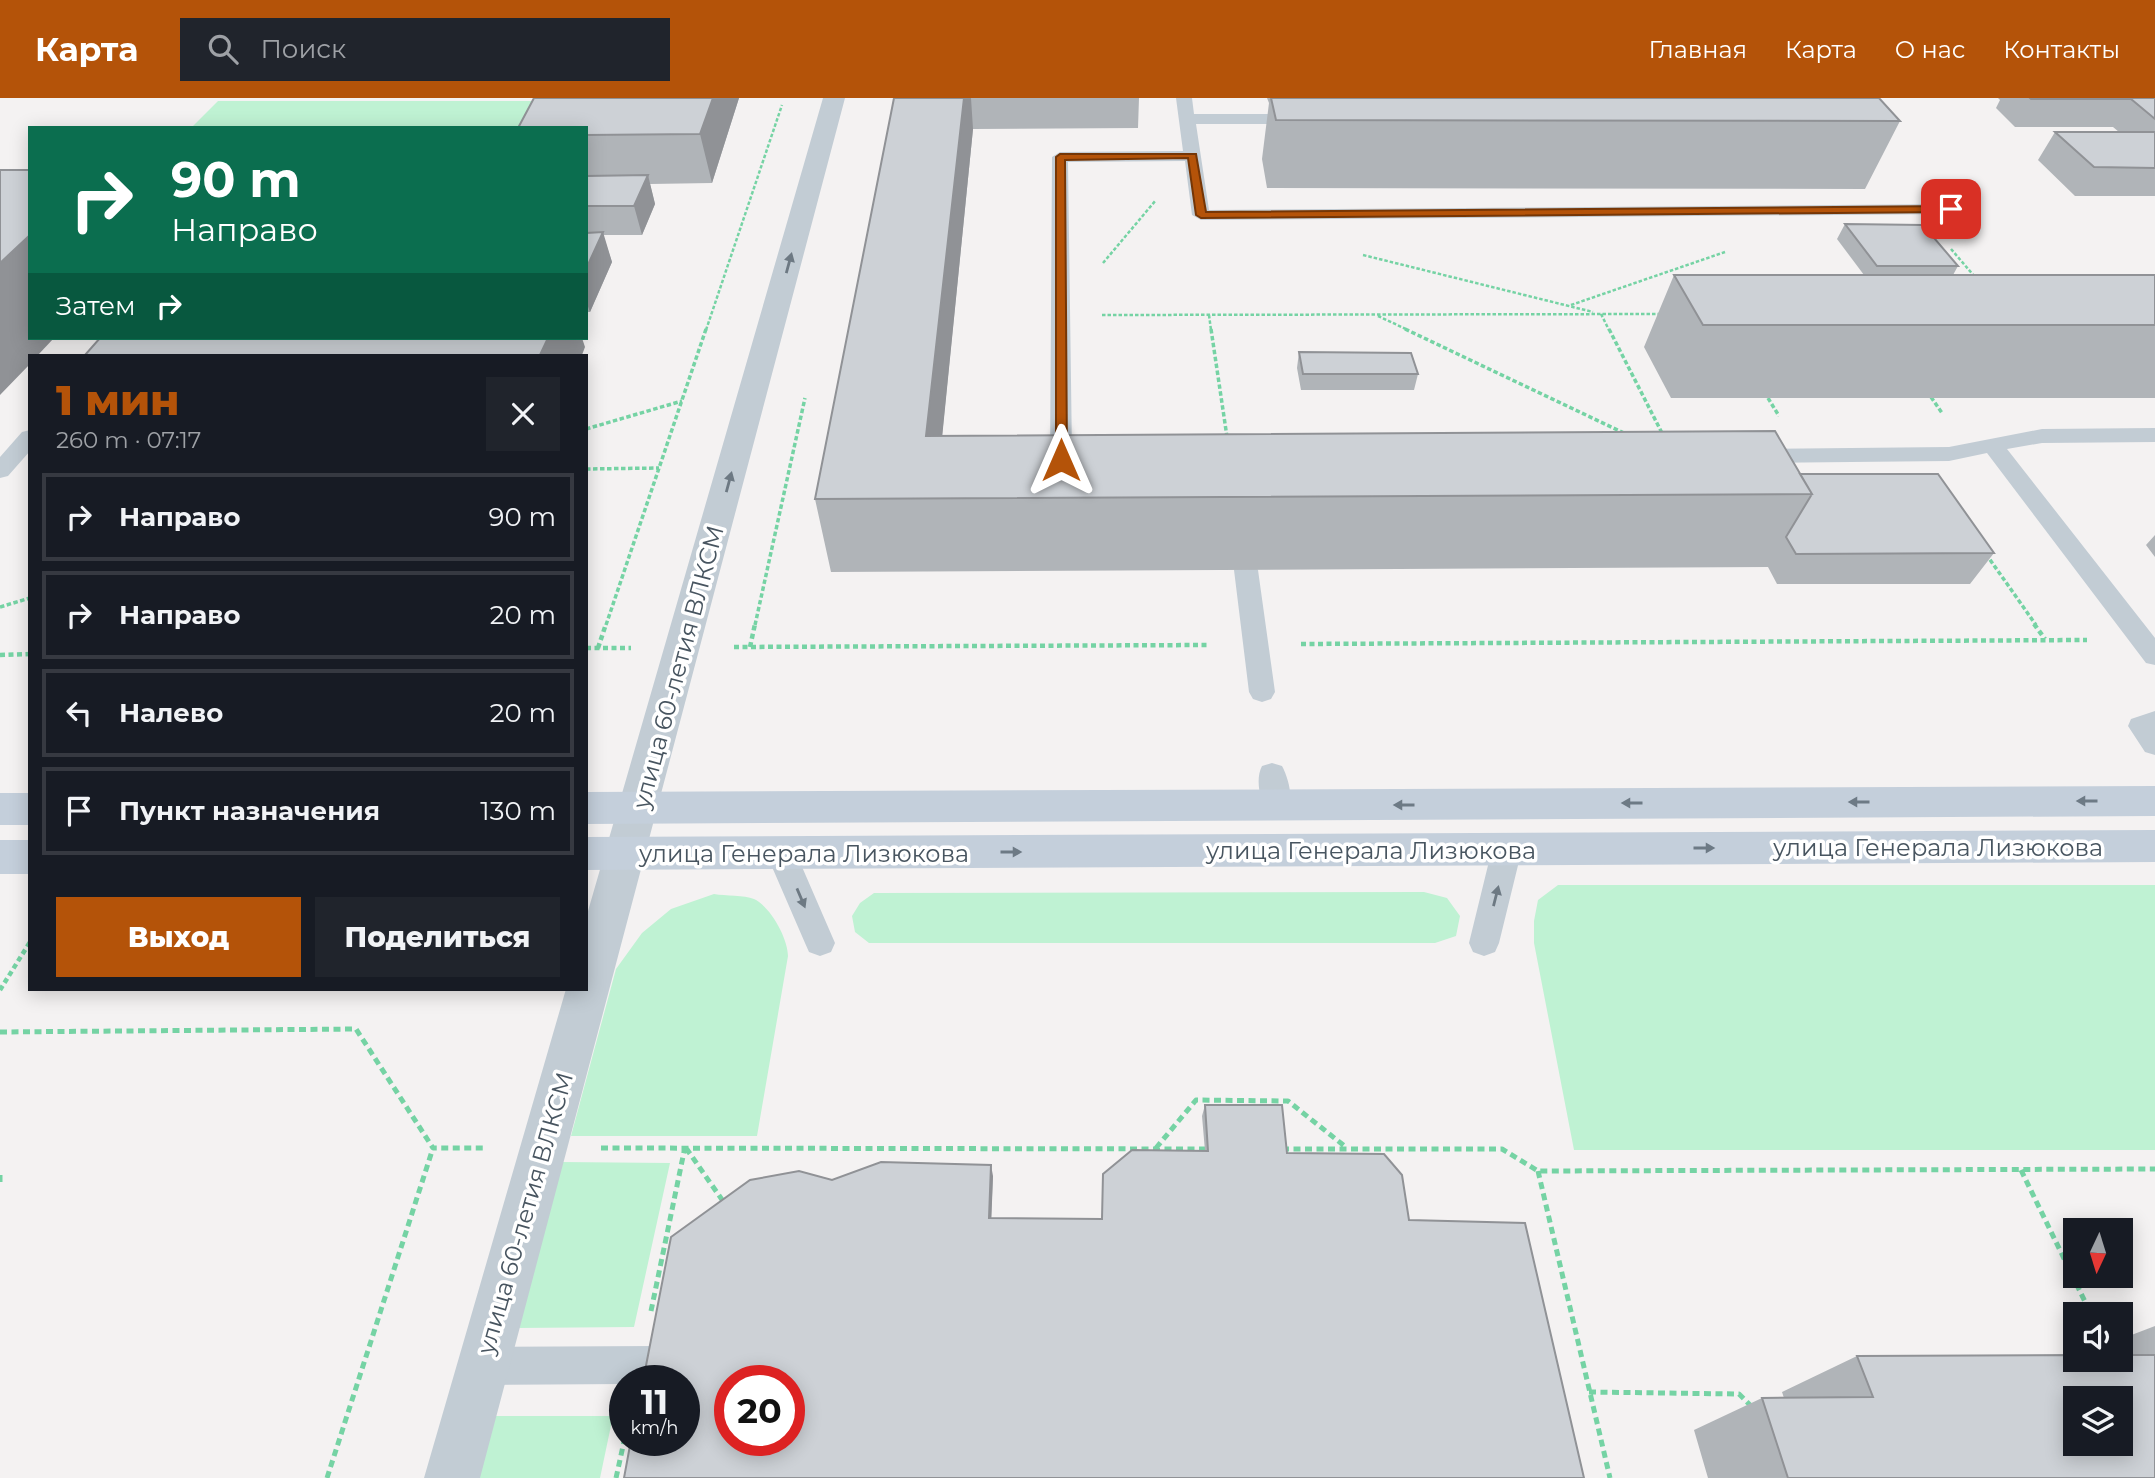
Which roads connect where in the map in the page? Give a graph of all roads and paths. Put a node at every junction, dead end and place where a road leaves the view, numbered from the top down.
1 (784, 98) edge
2 (834, 98) edge
3 (1184, 98) edge
4 (1187, 119) junction
5 (1321, 119) edge
6 (1192, 156) junction
7 (1951, 209) dead end
8 (1359, 254) dead end
9 (1060, 314) junction
10 (1374, 314) junction
11 (1601, 314) junction
12 (1667, 314) dead end
13 (1209, 315) junction
14 (682, 401) junction
15 (588, 428) edge
16 (2155, 435) edge
17 (28, 439) edge
18 (1636, 439) edge
19 (1228, 446) edge
20 (1993, 446) junction
21 (1674, 456) joint
22 (1089, 460) edge
23 (659, 468) junction
24 (588, 469) edge
25 (0, 471) edge
26 (1982, 548) edge
27 (1246, 570) dead end
28 (28, 599) edge
29 (0, 607) edge
30 (2045, 639) junction
31 (1256, 645) junction
32 (683, 647) junction
33 (588, 648) edge
34 (598, 648) junction
35 (2149, 648) edge
36 (28, 654) edge
37 (0, 655) edge
38 (1262, 692) dead end
39 (2155, 721) edge
40 (2155, 745) edge
41 (2155, 801) edge
42 (588, 808) edge
43 (639, 808) junction
44 (0, 809) edge
45 (28, 809) edge
46 (2155, 846) edge
47 (1507, 849) junction
48 (606, 853) edge
49 (781, 853) junction
50 (0, 857) edge
51 (28, 857) edge
52 (588, 939) edge
53 (820, 943) dead end
54 (1484, 943) dead end
55 (28, 945) edge
56 (0, 990) edge
57 (577, 991) edge
58 (0, 1032) edge
59 (1239, 1101) junction
60 (1240, 1108) edge
61 (685, 1147) junction
62 (433, 1148) junction
63 (544, 1148) junction
64 (1347, 1148) junction
65 (1155, 1149) junction
66 (1205, 1149) edge
67 (1281, 1149) edge
68 (2155, 1169) edge
69 (2021, 1170) junction
70 (1538, 1171) junction
71 (0, 1175) edge
72 (0, 1182) edge
73 (729, 1210) edge
74 (2085, 1302) edge
75 (609, 1365) edge
76 (648, 1365) edge
77 (483, 1366) junction
78 (1589, 1392) junction
79 (1756, 1412) dead end
80 (621, 1456) edge
81 (327, 1478) edge
82 (452, 1478) edge
83 (616, 1478) edge
84 (1610, 1478) edge

1 - 14 path
32 -> 2 street, улица 60-летия ВЛКСМ
3 - 4 lane
4 - 5 lane
4 - 6 lane
6 - 7 lane
6 - 9 path
6 - 9 lane
8 - 11 path
9 - 13 path
9 - 22 lane
10 - 11 path
10 - 13 path
10 - 18 path
11 - 12 path
11 - 21 path
13 - 19 path
14 - 15 path
14 - 23 path
16 - 20 lane
17 - 25 lane
20 - 21 lane
20 - 35 lane
23 - 24 path
23 - 34 path
26 - 30 path
27 - 31 lane
28 - 29 path
30 - 31 path
30 - 35 path
31 - 32 path
31 - 38 lane
32 - 34 path
32 - 43 street, улица 60-летия ВЛКСМ
33 - 34 path
36 - 37 path
39 - 40 lane
41 -> 43 main road, улица Генерала Лизюкова
42 - 43 main road, улица Генерала Лизюкова
43 - 48 street, улица 60-летия ВЛКСМ
44 - 45 main road
47 -> 46 main road, улица Генерала Лизюкова
49 -> 47 main road, улица Генерала Лизюкова
54 -> 47 lane
48 - 49 main road, улица Генерала Лизюкова
48 - 52 street, улица 60-летия ВЛКСМ
49 -> 53 lane
50 - 51 main road
55 - 56 path
57 - 63 street, улица 60-летия ВЛКСМ
58 - 62 path
59 - 60 path
59 - 64 path
59 - 65 path
61 - 63 path
61 - 65 path
61 - 73 path
61 - 76 path
62 - 63 path
62 - 81 path
63 - 77 street, улица 60-летия ВЛКСМ
64 - 67 path
64 - 70 path
65 - 66 path
68 - 69 path
69 - 70 path
69 - 74 path
70 - 78 path
71 - 72 path
75 - 77 lane
77 - 82 street, улица 60-летия ВЛКСМ
78 - 79 path
78 - 84 path
80 - 83 path

